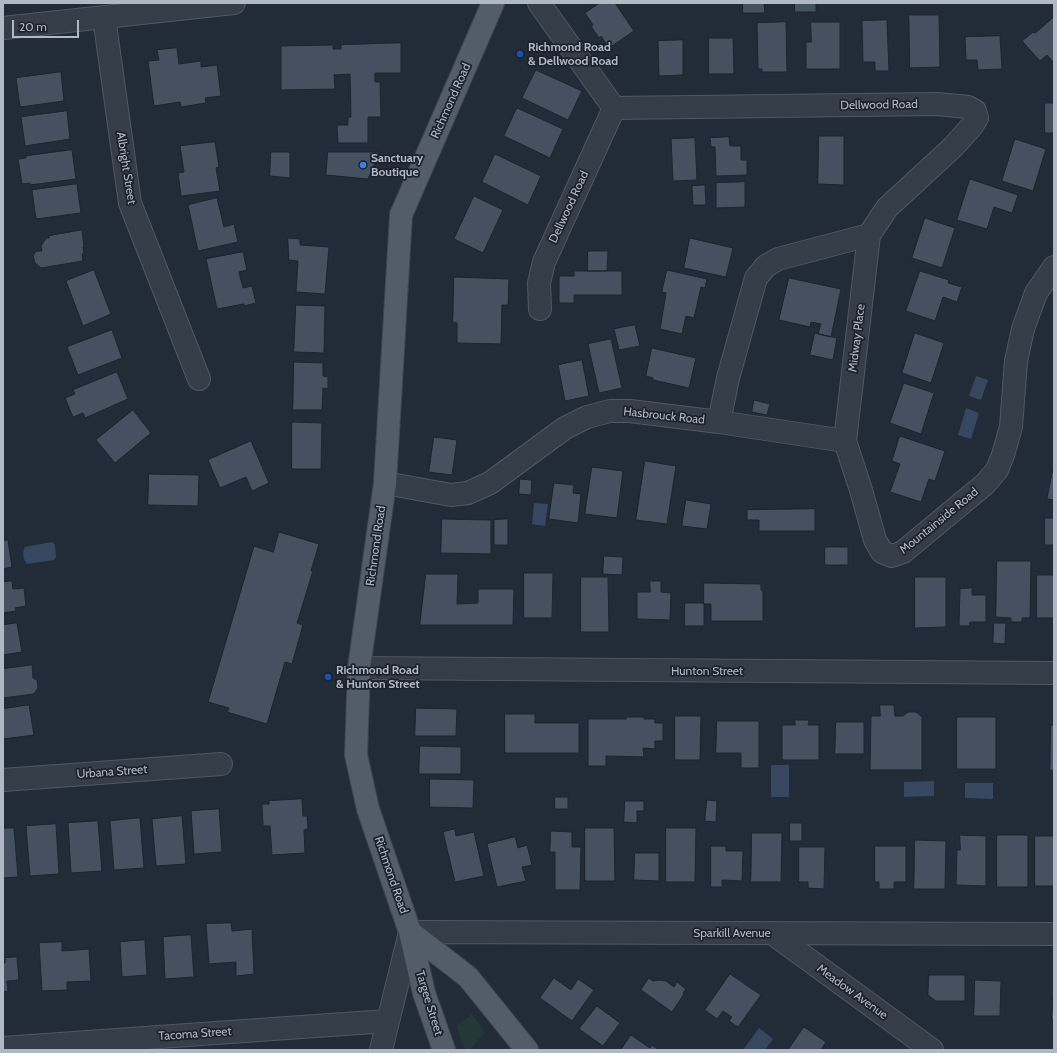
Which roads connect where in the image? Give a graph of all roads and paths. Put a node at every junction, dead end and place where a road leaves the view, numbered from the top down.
1 (234, 3) edge
2 (494, 3) edge
3 (539, 3) edge
4 (104, 17) junction
5 (3, 28) edge
6 (614, 108) junction
7 (870, 235) junction
8 (1054, 267) edge
9 (540, 309) dead end
10 (199, 379) dead end
11 (719, 422) junction
12 (844, 441) junction
13 (385, 483) junction
14 (359, 668) junction
15 (1054, 674) edge
16 (221, 764) dead end
17 (3, 780) edge
18 (410, 932) junction
19 (772, 933) junction
20 (1054, 934) edge
21 (387, 1021) junction
22 (3, 1048) edge
23 (381, 1050) edge
24 (444, 1050) edge
25 (527, 1050) edge
26 (932, 1050) edge

1 - 4 street
2 - 13 main road, Richmond Road
3 - 6 street
4 - 5 street
4 - 10 street, Albright Street
6 - 7 street, Dellwood Road
6 - 9 street, Dellwood Road
7 - 11 street, Hasbrouck Road
7 - 12 street, Midway Place
8 - 12 street, Mountainside Road
11 - 12 street
11 - 13 street, Hasbrouck Road
13 - 14 main road, Richmond Road
14 - 15 street, Hunton Street
14 - 18 main road, Richmond Road
16 - 17 street, Urbana Street
18 - 19 street, Sparkill Avenue
18 - 21 street
18 - 24 main road, Targee Street
18 - 25 main road
19 - 20 street, Sparkill Avenue
19 - 26 street, Meadow Avenue
21 - 22 street, Tacoma Street
21 - 23 street

